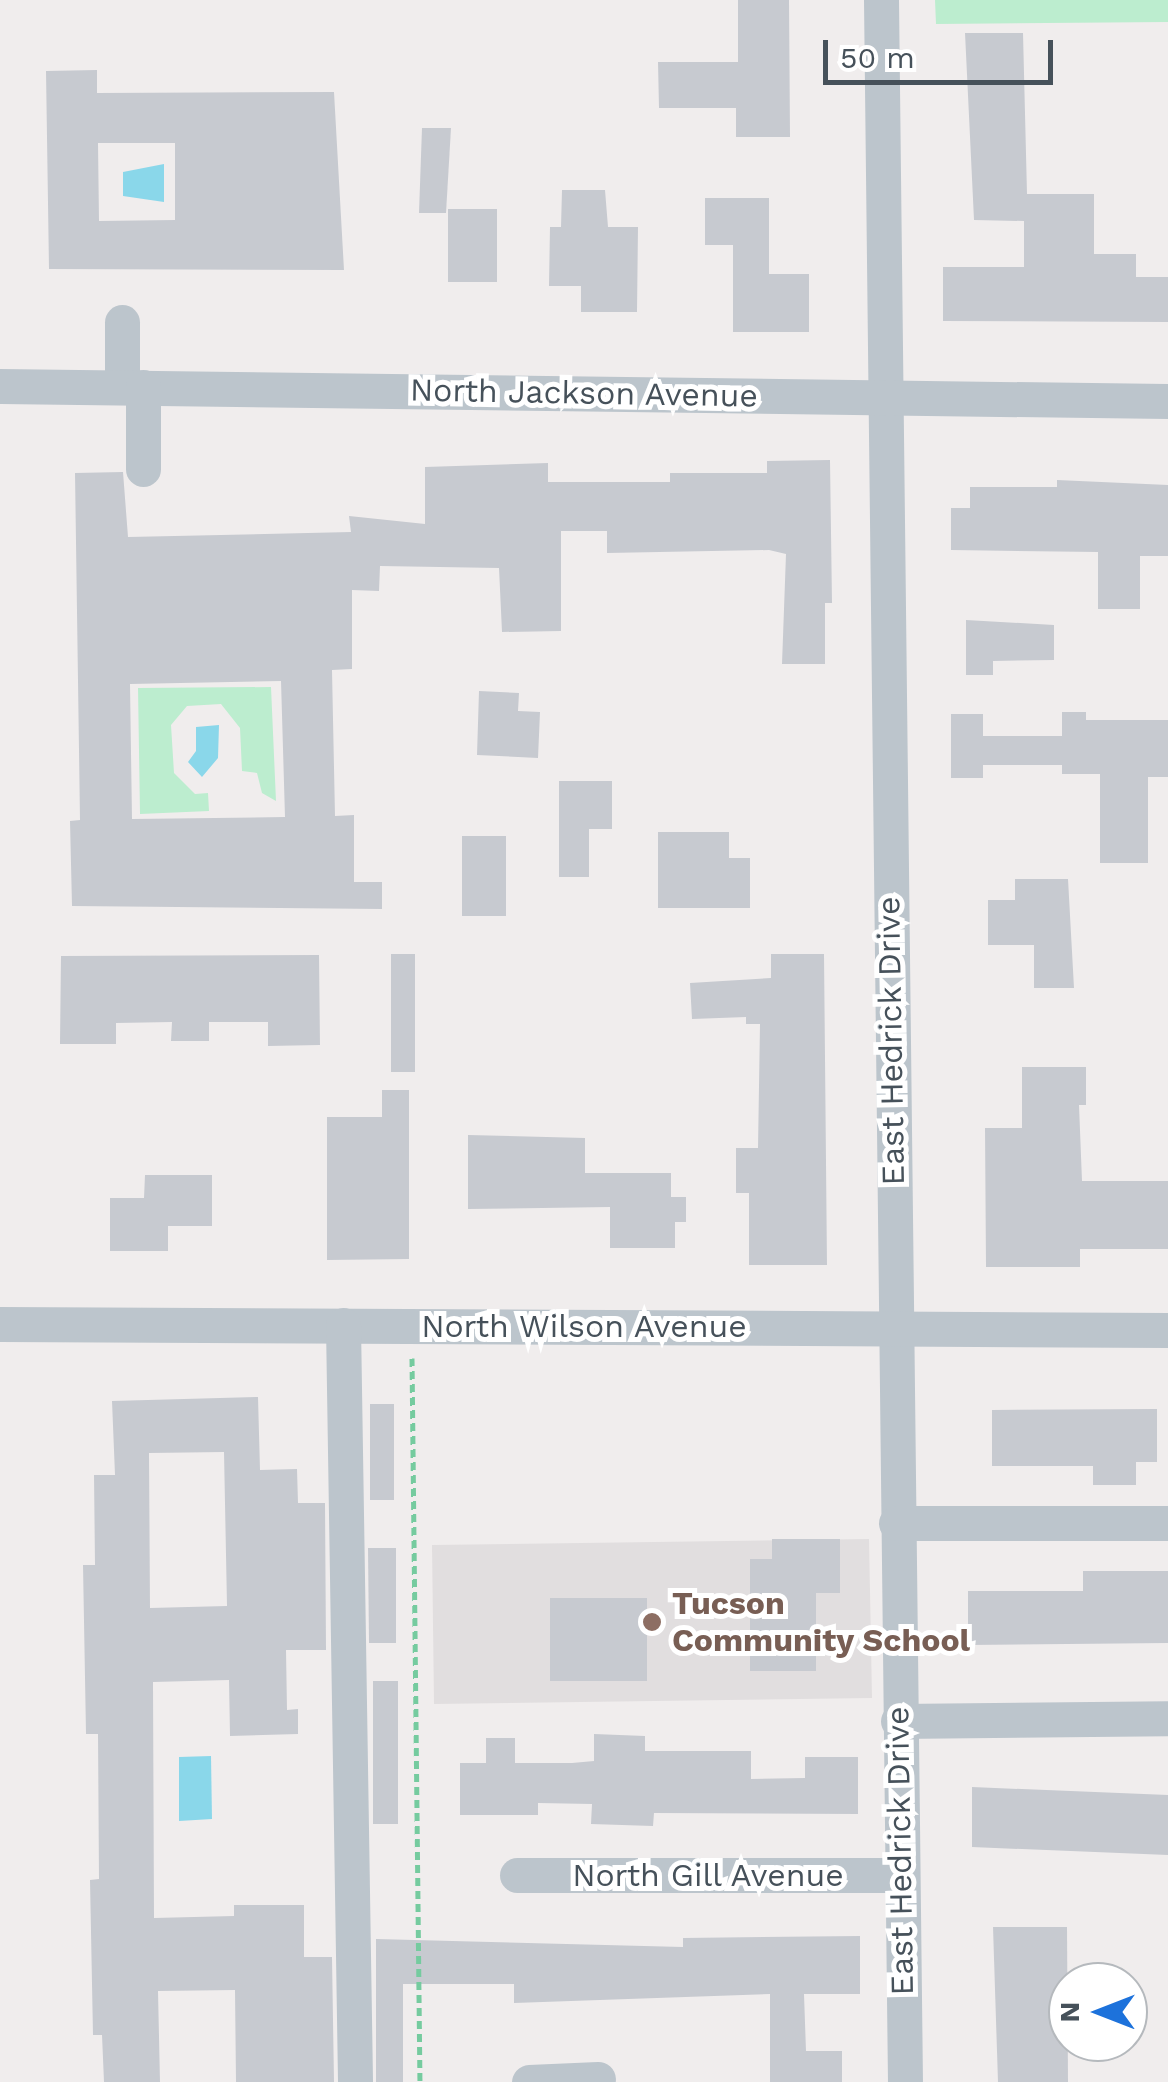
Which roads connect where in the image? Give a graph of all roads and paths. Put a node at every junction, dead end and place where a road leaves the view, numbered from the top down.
1 (881, 0) edge
2 (122, 322) dead end
3 (0, 386) edge
4 (132, 387) junction
5 (885, 396) junction
6 (1168, 401) edge
7 (143, 470) dead end
8 (0, 1324) edge
9 (344, 1325) junction
10 (412, 1325) junction
11 (894, 1327) junction
12 (1168, 1330) edge
13 (896, 1523) junction
14 (1168, 1523) edge
15 (1168, 1718) edge
16 (898, 1721) junction
17 (517, 1875) dead end
18 (899, 1875) junction
19 (598, 2079) dead end
20 (354, 2082) edge
21 (420, 2082) edge
22 (529, 2082) edge
23 (906, 2082) edge

1 - 5 street, East Hedrick Drive
2 - 4 street
3 - 4 street, North Jackson Avenue
4 - 5 street, North Jackson Avenue
4 - 7 street
5 - 6 street, North Jackson Avenue
5 - 11 street, East Hedrick Drive
8 - 9 street, North Wilson Avenue
9 - 10 street, North Wilson Avenue
9 - 20 street
10 - 11 street, North Wilson Avenue
10 - 21 path
11 - 12 street, North Wilson Avenue
11 - 13 street, East Hedrick Drive
13 - 14 street
13 - 16 street, East Hedrick Drive
15 - 16 street
16 - 18 street, East Hedrick Drive
17 - 18 street, North Gill Avenue
18 - 23 street, East Hedrick Drive
19 - 22 street

